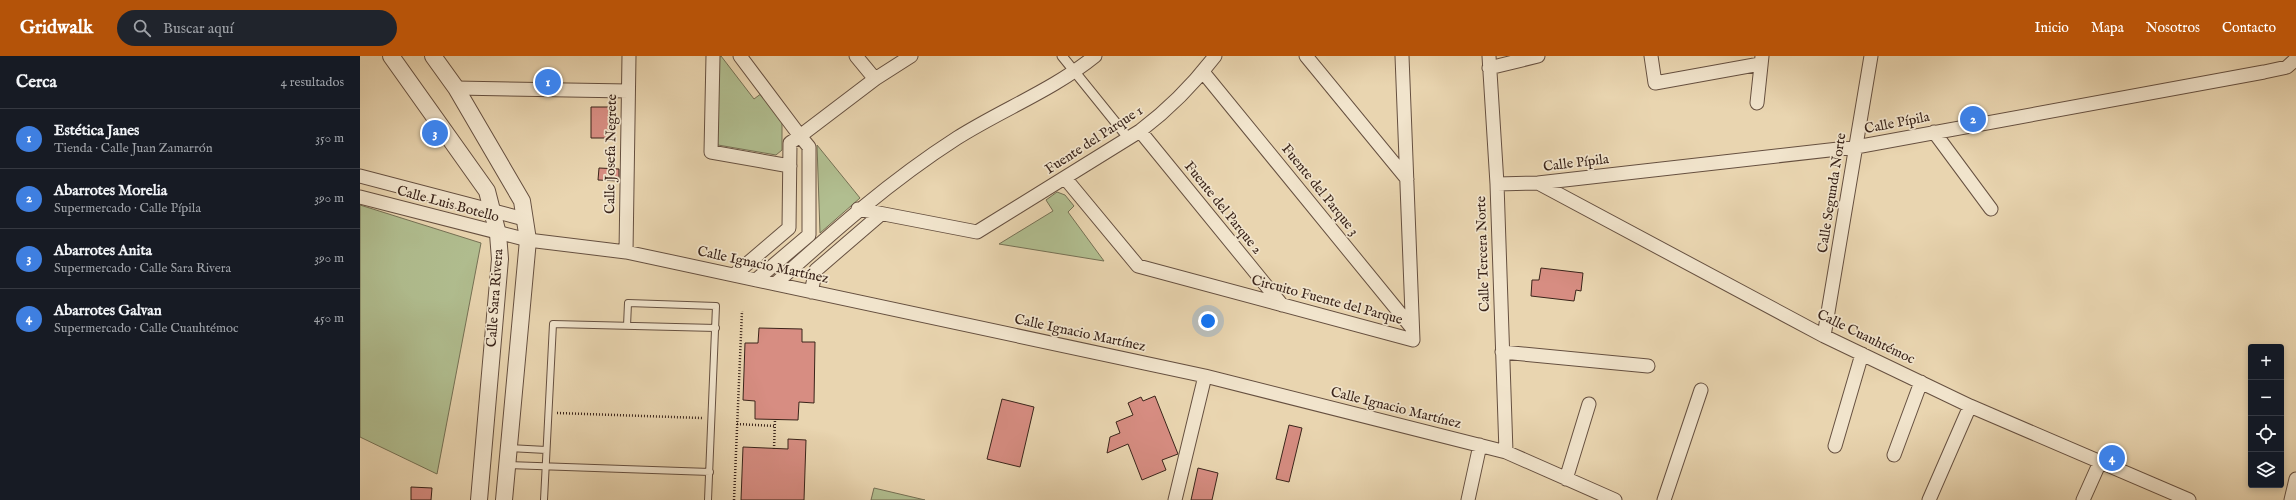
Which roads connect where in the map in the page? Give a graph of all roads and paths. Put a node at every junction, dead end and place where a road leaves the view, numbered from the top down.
1 (391, 56) edge
2 (433, 56) edge
3 (629, 56) edge
4 (713, 56) edge
5 (740, 56) edge
6 (856, 56) edge
7 (911, 56) edge
8 (1062, 56) edge
9 (1095, 56) edge
10 (1215, 56) edge
11 (1306, 56) edge
12 (1402, 56) edge
13 (1538, 56) edge
14 (1651, 56) edge
15 (1871, 56) edge
16 (2296, 59) edge
17 (1761, 60) edge
18 (1489, 62) edge
19 (1075, 72) junction
20 (1203, 72) junction
21 (875, 79) junction
22 (456, 88) junction
23 (628, 91) junction
24 (1757, 103) dead end
25 (1140, 131) junction
26 (1934, 132) junction
27 (800, 136) junction
28 (1129, 139) junction
29 (1856, 147) junction
30 (790, 166) junction
31 (360, 176) edge
32 (1065, 178) junction
33 (1407, 179) junction
34 (1538, 183) junction
35 (1497, 184) junction
36 (360, 197) edge
37 (858, 209) junction
38 (1991, 209) dead end
39 (492, 211) junction
40 (881, 214) junction
41 (524, 220) junction
42 (498, 234) junction
43 (528, 240) junction
44 (626, 252) junction
45 (734, 275) junction
46 (756, 280) junction
47 (775, 284) junction
48 (811, 292) junction
49 (1282, 305) junction
50 (742, 311) dead end
51 (627, 326) junction
52 (716, 328) junction
53 (1412, 328) junction
54 (1824, 336) junction
55 (1502, 352) junction
56 (1862, 354) junction
57 (1648, 366) dead end
58 (1205, 376) junction
59 (1921, 382) junction
60 (1701, 390) dead end
61 (1589, 404) dead end
62 (1970, 406) junction
63 (548, 412) junction
64 (712, 418) junction
65 (775, 420) dead end
66 (737, 424) junction
67 (775, 426) junction
68 (1480, 445) junction
69 (1835, 446) dead end
70 (509, 448) junction
71 (774, 449) dead end
72 (546, 450) junction
73 (1506, 452) junction
74 (1894, 455) dead end
75 (2100, 462) junction
76 (507, 465) junction
77 (545, 466) junction
78 (710, 472) junction
79 (1566, 479) junction
80 (2296, 479) edge
81 (2293, 499) edge
82 (479, 500) edge
83 (504, 500) edge
84 (544, 500) edge
85 (708, 500) edge
86 (734, 500) edge
87 (1175, 500) edge
88 (1468, 500) edge
89 (1614, 500) edge
90 (1664, 500) edge
91 (1929, 500) edge
92 (2083, 500) edge
93 (2189, 500) edge

1 - 39 street, Calle Sara Rivera
2 - 22 street, Calle Sara Rivera
3 - 23 street, Calle Josefa Negrete
4 - 30 street
5 - 27 street
6 - 21 street
7 - 21 street
8 - 19 street
9 - 19 street
10 - 20 street, Fuente del Parque 1
11 - 33 street
12 - 33 street, Circuito Fuente del Parque
13 - 18 street
14 - 17 street
15 - 29 street, Calle Segunda Norte
16 - 26 street, Calle Pípila
17 - 24 street
18 - 35 street, Calle Tercera Norte
19 - 28 street
19 - 37 street
20 - 25 street, Fuente del Parque 1
20 - 53 street, Fuente del Parque 3
21 - 27 street
22 - 23 street
22 - 41 street, Calle Sara Rivera
23 - 44 street, Calle Josefa Negrete
25 - 28 street, Fuente del Parque 1
25 - 49 street, Fuente del Parque 2
26 - 29 street, Calle Pípila
26 - 38 street
27 - 30 street
27 - 46 street
28 - 32 street, Fuente del Parque 1
29 - 34 street, Calle Pípila
29 - 54 street, Calle Segunda Norte
30 - 45 street
31 - 39 street, Calle Luis Botello
32 - 40 street, Fuente del Parque 1
32 - 49 street, Circuito Fuente del Parque
33 - 53 street, Circuito Fuente del Parque
34 - 35 street, Calle Pípila
34 - 54 street, Calle Cuauhtémoc
35 - 55 street, Calle Tercera Norte
36 - 42 street, Calle Luis Botello
37 - 40 street
37 - 47 street
39 - 41 street, Calle Luis Botello
39 - 42 street, Calle Sara Rivera
40 - 48 street
41 - 43 street, Calle Sara Rivera
42 - 43 street, Calle Luis Botello
42 - 82 street, Calle Sara Rivera
43 - 44 street, Calle Ignacio Martínez
43 - 70 street, Calle Sara Rivera
44 - 45 street, Calle Ignacio Martínez
45 - 46 street, Calle Ignacio Martínez
46 - 47 street, Calle Ignacio Martínez
47 - 48 street, Calle Ignacio Martínez
48 - 58 street, Calle Ignacio Martínez
49 - 53 street, Circuito Fuente del Parque
50 - 66 path
51 - 52 lane
51 - 52 lane
51 - 63 lane
52 - 64 lane
54 - 56 street, Calle Cuauhtémoc
55 - 57 street
55 - 73 street, Calle Tercera Norte
56 - 59 street, Calle Cuauhtémoc
56 - 69 street
58 - 68 street, Calle Ignacio Martínez
58 - 87 street
59 - 62 street, Calle Cuauhtémoc
59 - 74 street
60 - 90 street
61 - 79 street
62 - 75 street, Calle Cuauhtémoc
62 - 91 street
63 - 64 path
63 - 72 lane
64 - 78 lane
65 - 67 path
66 - 67 path
66 - 86 path
67 - 71 path
68 - 73 street, Calle Ignacio Martínez
68 - 88 street
70 - 72 lane
70 - 76 street, Calle Sara Rivera
72 - 77 lane
73 - 79 street, Calle Ignacio Martínez
75 - 92 street
75 - 93 street, Calle Cuauhtémoc
76 - 77 lane
76 - 83 street, Calle Sara Rivera
77 - 78 lane
77 - 84 lane
78 - 85 lane
79 - 89 street, Calle Ignacio Martínez
80 - 81 street

